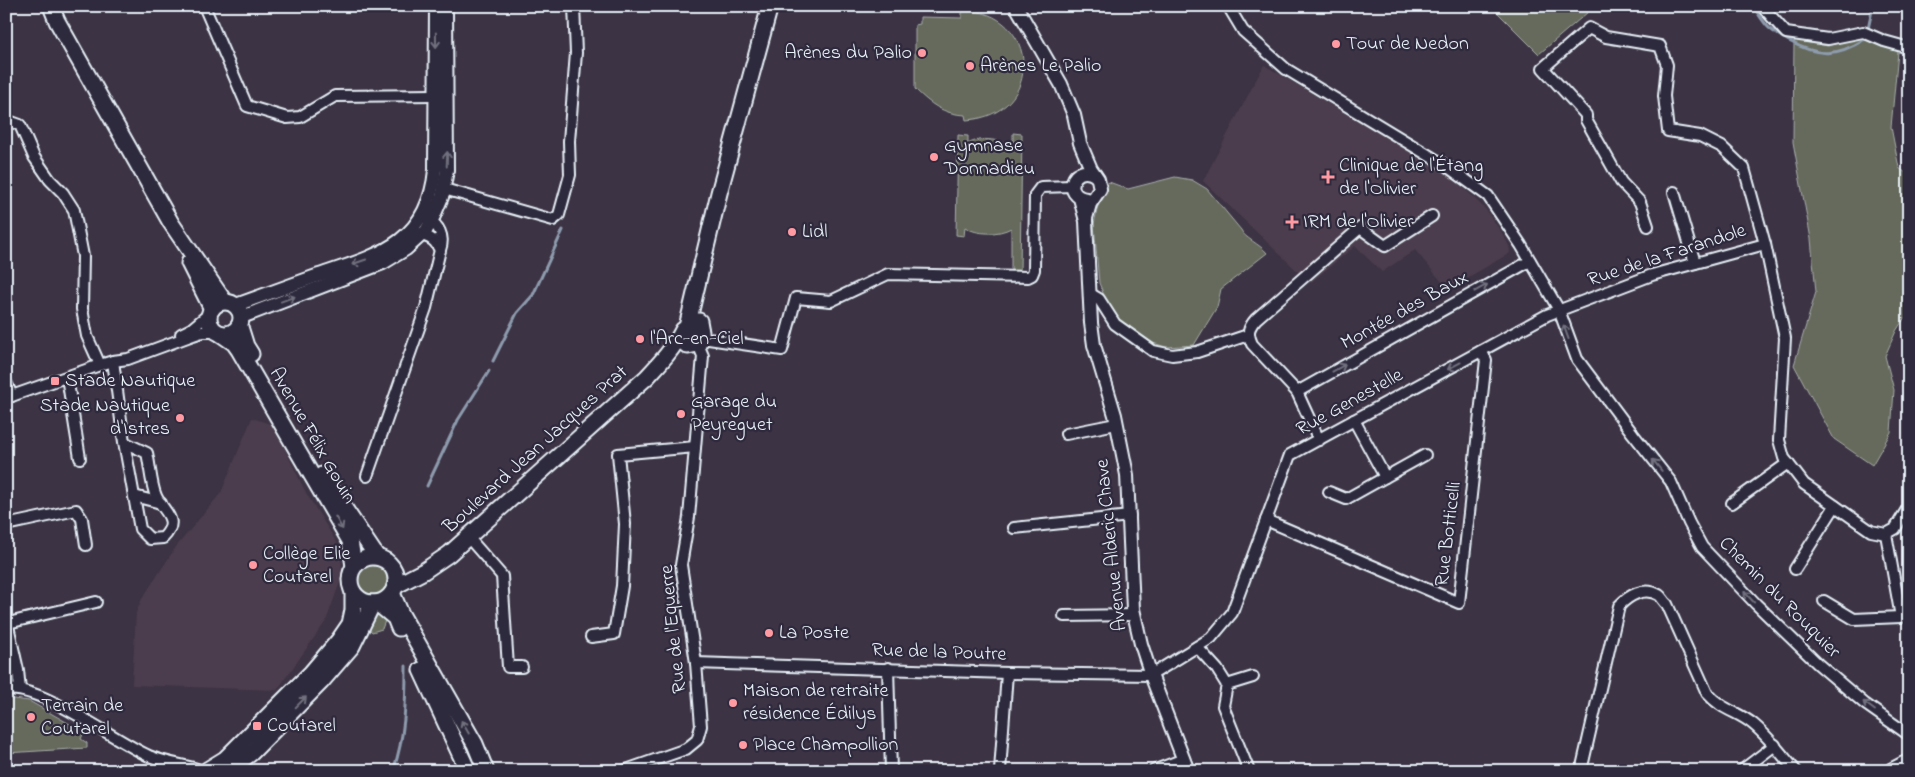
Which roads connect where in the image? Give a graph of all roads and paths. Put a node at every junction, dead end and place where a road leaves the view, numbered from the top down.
1 (51, 6) edge
2 (204, 6) edge
3 (436, 6) edge
4 (446, 6) edge
5 (574, 6) edge
6 (770, 6) edge
7 (1016, 6) edge
8 (1228, 6) edge
9 (1762, 6) edge
10 (1909, 48) edge
11 (436, 96) junction
12 (6, 122) edge
13 (1080, 143) junction
14 (1095, 175) junction
15 (1075, 180) junction
16 (444, 189) junction
17 (1674, 192) dead end
18 (1094, 197) junction
19 (1080, 198) junction
20 (1432, 216) dead end
21 (426, 218) junction
22 (1086, 220) junction
23 (1648, 226) dead end
24 (416, 232) junction
25 (1765, 244) junction
26 (440, 250) junction
27 (1530, 261) junction
28 (1695, 263) junction
29 (1089, 293) junction
30 (1559, 310) junction
31 (227, 312) junction
32 (220, 333) junction
33 (1248, 334) junction
34 (692, 336) junction
35 (1482, 351) junction
36 (113, 361) junction
37 (100, 365) junction
38 (67, 376) junction
39 (6, 382) edge
40 (1297, 392) junction
41 (9, 397) edge
42 (1354, 420) junction
43 (1116, 424) junction
44 (1066, 434) dead end
45 (1319, 440) junction
46 (124, 442) junction
47 (695, 447) junction
48 (1424, 455) dead end
49 (80, 458) dead end
50 (1788, 463) junction
51 (367, 476) dead end
52 (1385, 477) junction
53 (1329, 492) dead end
54 (134, 496) junction
55 (161, 503) junction
56 (1732, 503) dead end
57 (1835, 506) junction
58 (1909, 506) edge
59 (1130, 516) junction
60 (1266, 520) junction
61 (6, 526) edge
62 (1014, 528) dead end
63 (1886, 534) junction
64 (468, 537) junction
65 (86, 545) dead end
66 (384, 561) junction
67 (354, 566) junction
68 (1795, 569) dead end
69 (424, 571) junction
70 (394, 590) junction
71 (353, 593) junction
72 (1824, 601) dead end
73 (96, 602) dead end
74 (375, 603) junction
75 (1134, 615) junction
76 (1905, 615) edge
77 (1064, 616) dead end
78 (7, 620) edge
79 (591, 636) dead end
80 (1197, 647) junction
81 (696, 663) junction
82 (522, 667) dead end
83 (888, 668) junction
84 (1007, 673) junction
85 (1151, 675) junction
86 (1254, 678) dead end
87 (1227, 685) junction
88 (6, 690) edge
89 (20, 690) junction
90 (1909, 735) edge
91 (1775, 745) junction
92 (1909, 762) edge
93 (1186, 765) edge
94 (178, 768) edge
95 (200, 771) edge
96 (208, 771) edge
97 (228, 771) edge
98 (468, 771) edge
99 (486, 771) edge
100 (623, 771) edge
101 (891, 771) edge
102 (1000, 771) edge
103 (1153, 771) edge
104 (1249, 771) edge
105 (1581, 771) edge
106 (1741, 771) edge
107 (1796, 771) edge
108 (1892, 771) edge

1 - 31 main road, Avenue Félix Gouin
2 - 11 street
3 -> 11 street
16 -> 4 street
5 - 16 street
6 - 34 main road, Boulevard Jean Jacques Prat
7 - 13 street
8 - 27 street, Chemin du Rouquier
9 - 10 street
11 - 21 street
12 - 37 street
13 - 14 street
13 - 15 street
14 - 15 street
14 - 18 street
15 - 19 street
15 - 34 street
16 - 21 street
17 - 28 street
18 - 19 street
18 - 22 street, Avenue Alderic Chave
19 - 22 street, Avenue Alderic Chave
20 - 33 street
21 - 24 street
21 - 26 street
22 - 29 street, Avenue Alderic Chave
23 - 25 street
24 - 26 street
24 - 31 street
25 - 28 street, Rue de la Farandole
25 - 50 street, Rue de la Farandole
26 - 51 street
27 - 30 street, Chemin du Rouquier
40 -> 27 street, Montée des Baux
28 - 30 street, Rue de la Farandole
29 - 33 street
29 - 43 street, Avenue Alderic Chave
30 - 35 street, Rue Genestelle
90 -> 30 street, Chemin du Rouquier
31 - 32 main road
31 - 32 main road
31 - 36 street
31 - 66 main road, Avenue Félix Gouin
32 - 36 street
32 -> 67 main road, Avenue Félix Gouin
33 - 40 street
34 - 47 street, Rue de l'Equerre
34 - 64 main road, Boulevard Jean Jacques Prat
35 -> 42 street, Rue Genestelle
35 - 60 street, Rue Botticelli
36 - 37 street
36 - 46 street
37 - 38 street
38 - 41 street
38 - 49 street
39 - 41 street
40 - 45 street
42 - 45 street, Rue Genestelle
42 - 52 street
43 - 44 street
43 - 59 street, Avenue Alderic Chave
45 - 60 street, Rue Genestelle
46 - 54 street
46 - 55 street
47 - 79 street
47 - 81 street, Rue de l'Equerre
48 - 52 street
50 - 56 street
50 - 57 street, Rue de la Farandole
52 - 53 street
54 - 55 street
54 - 55 street
57 - 63 street, Rue de la Farandole
57 - 68 street
58 - 63 street
59 - 62 street
59 - 75 street, Avenue Alderic Chave
60 - 80 street, Rue Genestelle
61 - 65 street
63 - 76 street
64 - 69 main road, Boulevard Jean Jacques Prat
64 - 82 street
66 - 67 main road
66 - 69 main road
66 - 70 main road
67 - 71 main road
69 - 70 main road, Boulevard Jean Jacques Prat
70 - 74 main road
99 -> 70 main road
71 - 74 main road
71 - 96 main road
72 - 76 street
73 - 78 street
97 -> 74 main road
74 - 98 main road
75 - 77 street
75 - 85 street, Avenue Alderic Chave
78 - 89 street
80 - 85 street, Rue Genestelle
80 - 87 street
81 - 83 street, Rue de la Poutre
81 - 100 street, Rue de l'Equerre
83 - 84 street, Rue de la Poutre
83 - 101 street
84 - 85 street, Rue de la Poutre
84 - 102 street
85 - 93 street, Avenue Alderic Chave
86 - 87 street
87 - 104 street
88 - 89 street
89 - 94 street
91 - 105 street
91 - 106 street
91 - 107 street
92 - 108 main road
93 - 103 street
94 - 95 street
95 - 96 main road

